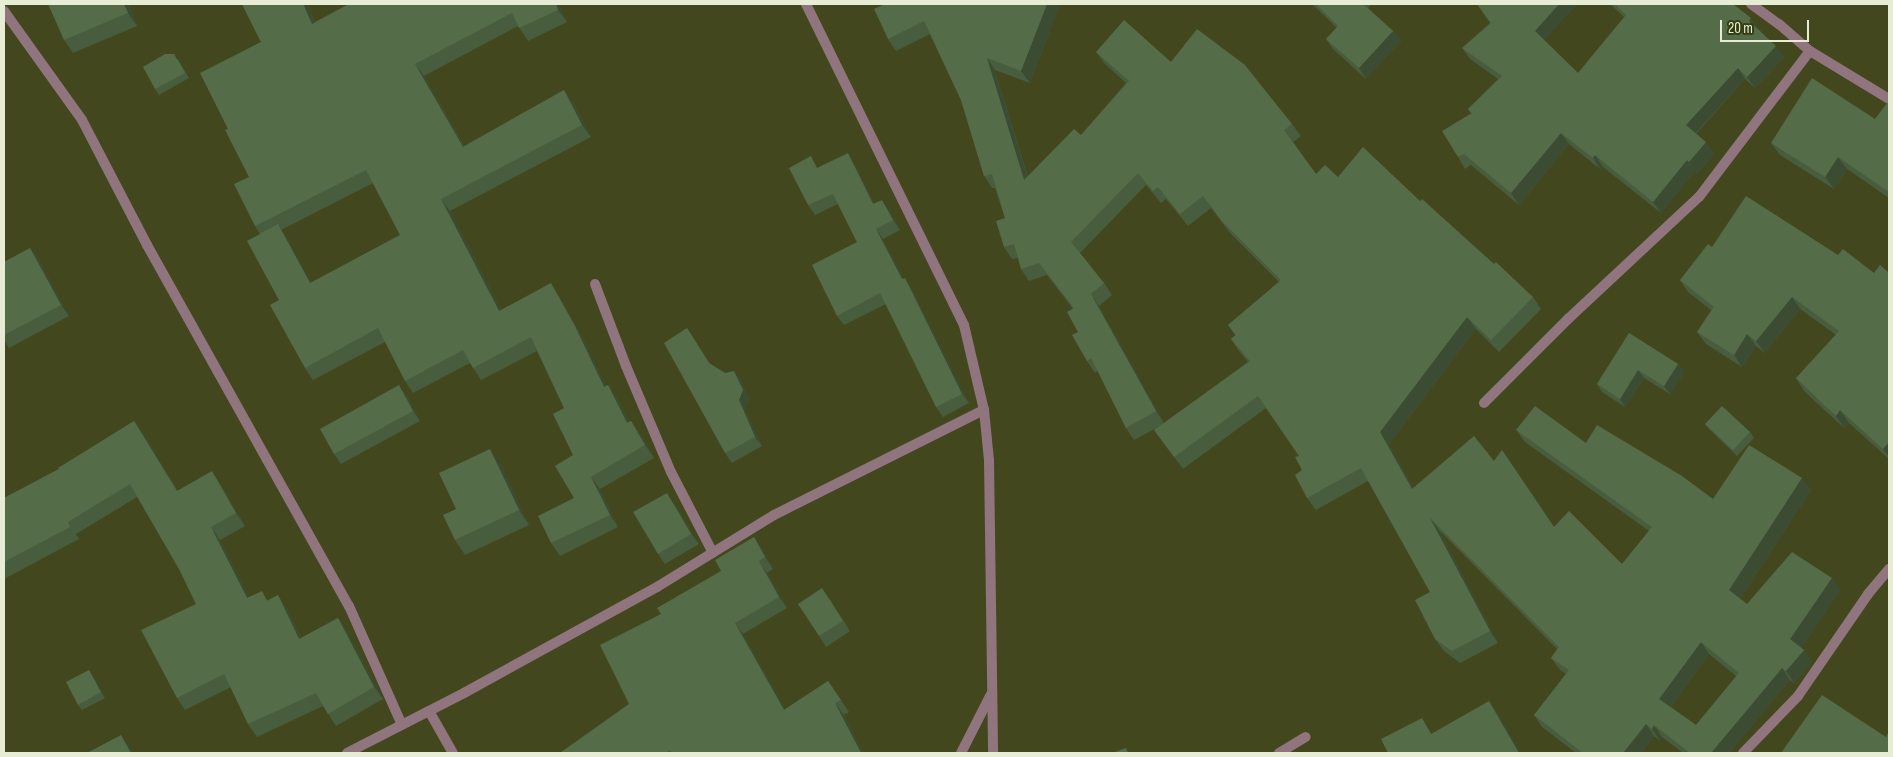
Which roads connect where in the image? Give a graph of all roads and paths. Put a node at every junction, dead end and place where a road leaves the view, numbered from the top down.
1 (806, 4) edge
2 (1751, 4) edge
3 (4, 11) edge
4 (1810, 50) junction
5 (1889, 99) edge
6 (595, 284) dead end
7 (1484, 403) dead end
8 (984, 410) junction
9 (713, 553) junction
10 (1889, 570) edge
11 (992, 692) junction
12 (429, 711) junction
13 (402, 725) junction
14 (1306, 737) dead end
15 (347, 753) edge
16 (453, 753) edge
17 (961, 753) edge
18 (993, 753) edge
19 (1279, 753) edge
20 (1743, 753) edge

1 - 8 street
2 - 4 street
3 - 13 street
4 - 5 street
4 - 7 street
6 - 9 street
8 - 9 street
8 - 11 street
9 - 12 street
10 - 20 street
11 - 17 street
11 - 18 street
12 - 13 street
12 - 16 street
13 - 15 street
14 - 19 street

